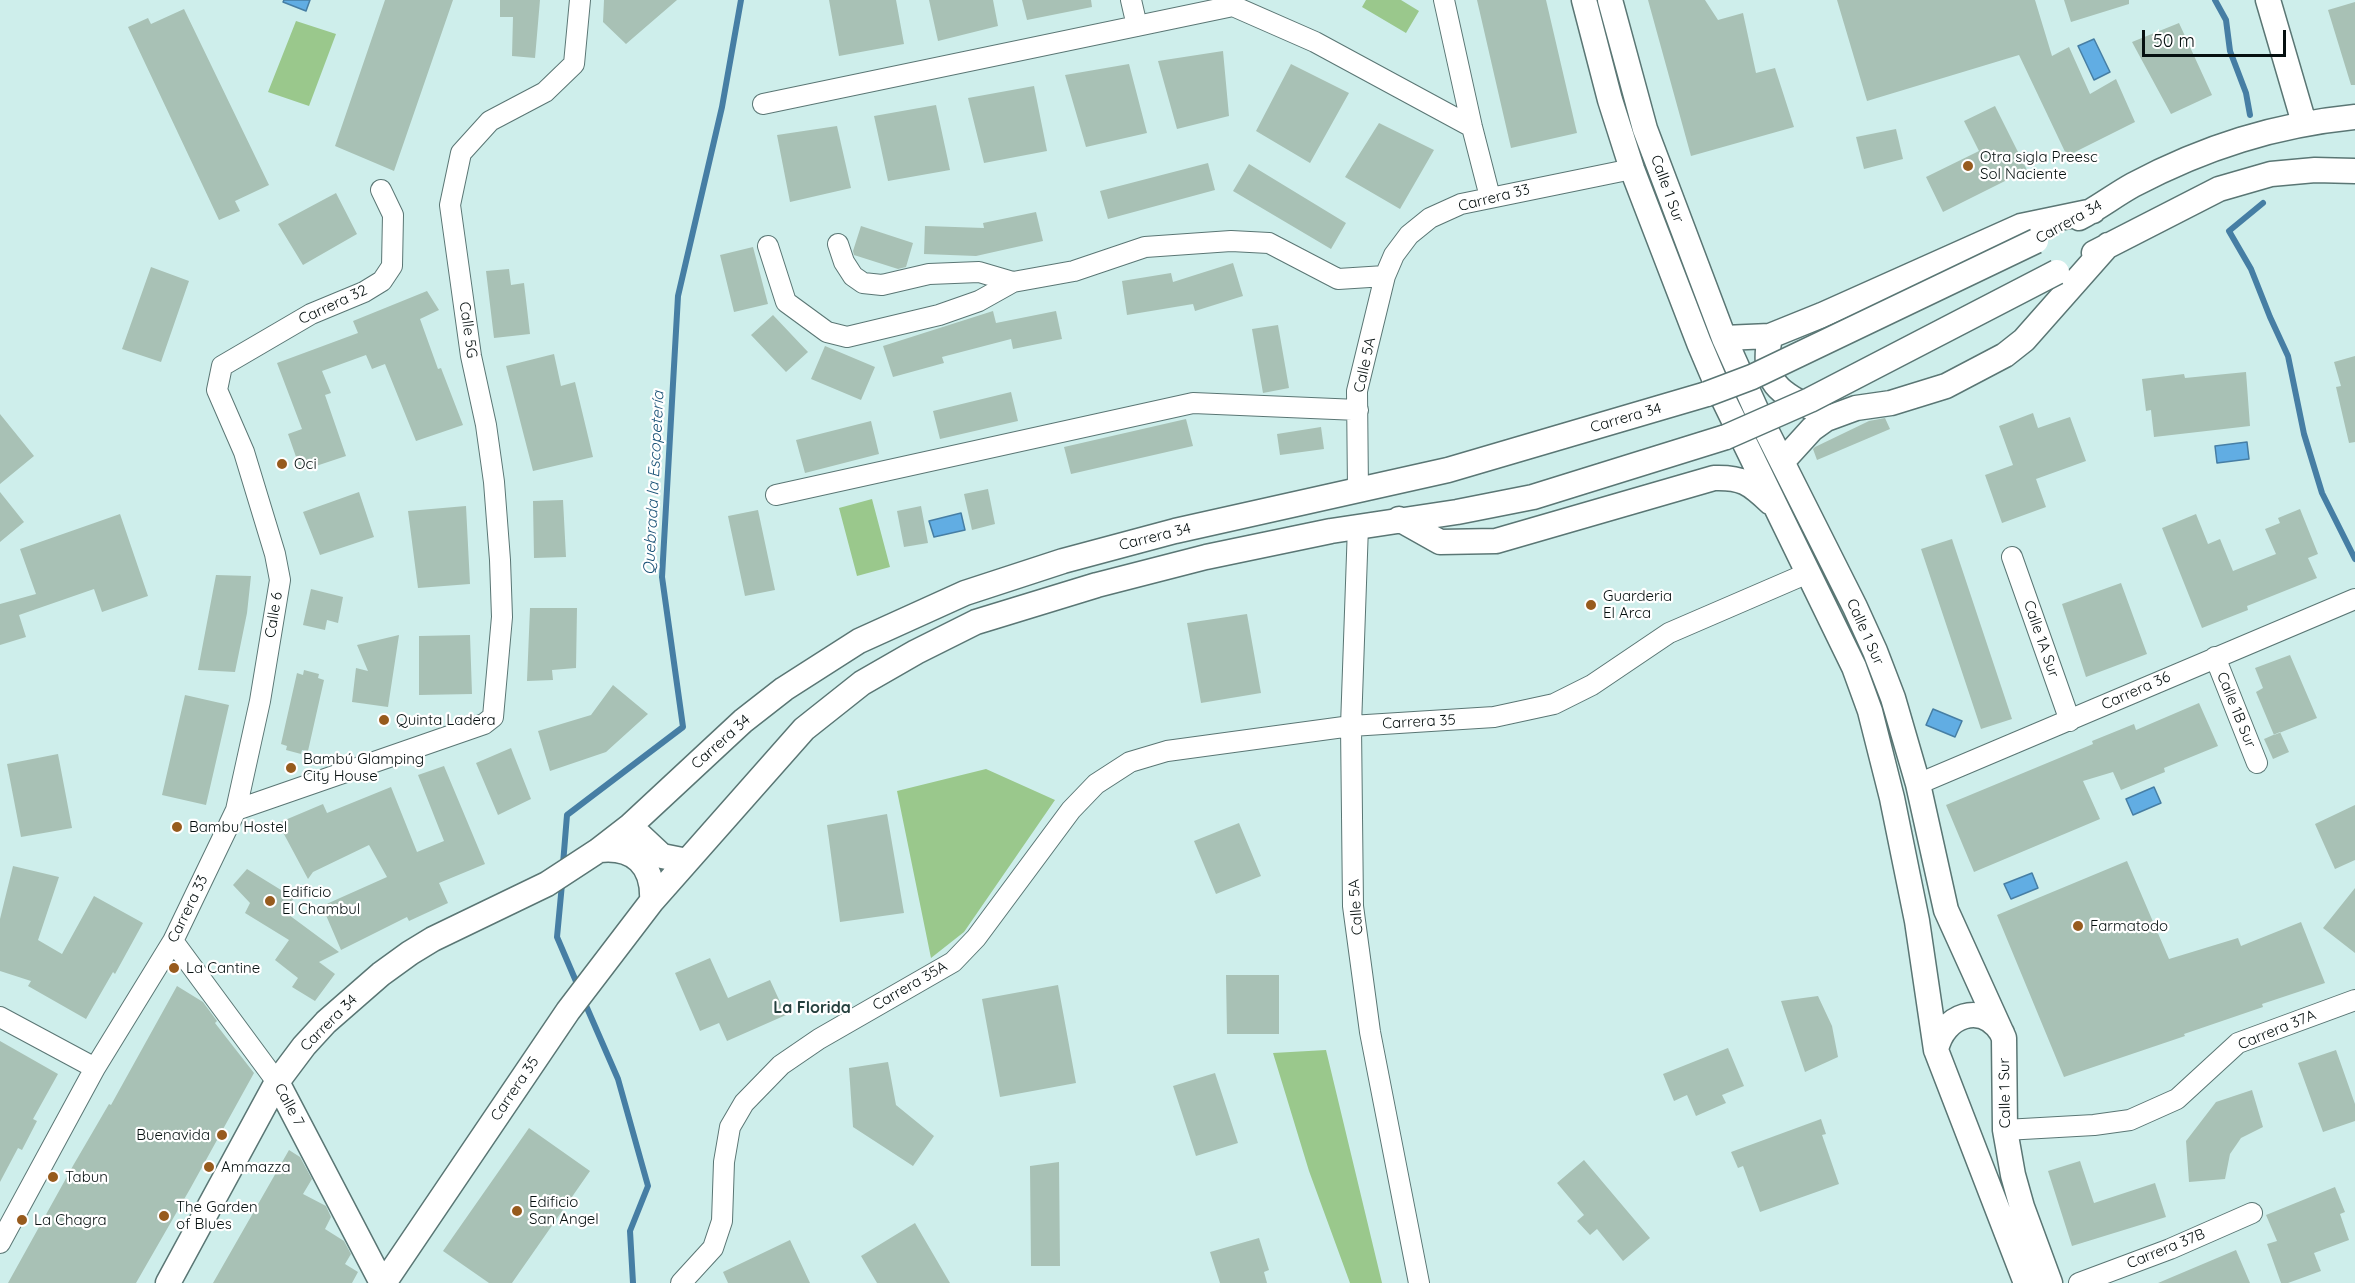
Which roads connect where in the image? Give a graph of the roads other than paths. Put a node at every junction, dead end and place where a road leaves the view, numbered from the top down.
1 (580, 0) edge
2 (1131, 0) edge
3 (1444, 0) edge
4 (1584, 0) edge
5 (1610, 0) edge
6 (2268, 0) edge
7 (1137, 26) junction
8 (763, 104) dead end
9 (2355, 117) edge
10 (2304, 123) junction
11 (1472, 127) junction
12 (1632, 169) junction
13 (2355, 171) edge
14 (381, 190) dead end
15 (1490, 197) junction
16 (2093, 211) junction
17 (838, 244) dead end
18 (2109, 245) junction
19 (768, 246) dead end
20 (1385, 276) junction
21 (1013, 282) junction
22 (1770, 336) junction
23 (1724, 338) junction
24 (217, 390) joint
25 (1358, 410) junction
26 (1832, 417) junction
27 (1782, 462) junction
28 (1358, 491) junction
29 (776, 495) dead end
30 (1776, 508) junction
31 (1399, 519) junction
32 (1358, 526) junction
33 (2012, 557) dead end
34 (1808, 573) junction
35 (2355, 599) edge
36 (2215, 657) junction
37 (2070, 721) junction
38 (1351, 726) junction
39 (2257, 764) dead end
40 (1918, 784) junction
41 (236, 810) junction
42 (630, 826) junction
43 (1039, 854) joint
44 (592, 855) junction
45 (687, 861) junction
46 (652, 901) junction
47 (173, 941) junction
48 (2355, 1000) edge
49 (0, 1017) edge
50 (2004, 1038) junction
51 (1936, 1050) junction
52 (94, 1068) junction
53 (277, 1082) junction
54 (299, 1124) junction
55 (251, 1130) junction
56 (2005, 1130) junction
57 (2252, 1214) dead end
58 (0, 1243) edge
59 (168, 1283) edge
60 (383, 1283) edge
61 (681, 1283) edge
62 (1419, 1283) edge
63 (2026, 1283) edge
64 (2050, 1283) edge
65 (2079, 1283) edge

1 - 41 street, Calle 5G
2 - 7 street
3 - 11 street
4 - 12 street, Calle 1 Sur
5 - 23 street, Calle 1 Sur
6 - 10 street
7 - 8 street
7 - 11 street
9 - 10 street, Carrera 34
10 - 16 street, Carrera 34
11 - 15 street
12 - 15 street, Carrera 33
12 - 30 street, Calle 1 Sur
13 - 18 street, Carrera 34
14 - 24 street, Carrera 32
15 - 20 street, Carrera 33
16 - 22 street
16 - 28 street, Carrera 34, bridge
17 - 21 street
18 - 26 street
18 - 31 street, Carrera 34, bridge
19 - 21 street
20 - 21 street
20 - 25 street, Calle 5A
22 - 23 street
22 - 26 street
23 - 27 street, Calle 1 Sur
24 - 41 street, Calle 6
25 - 28 street, Calle 5A
25 - 29 street
26 - 27 street
27 - 40 street, Calle 1 Sur
28 - 42 street, Carrera 34
30 - 31 street
30 - 34 street, Calle 1 Sur
31 - 32 street, Carrera 34
32 - 38 street, Calle 5A
32 - 45 street, Carrera 34
33 - 37 street, Calle 1A Sur
34 - 38 street, Carrera 35
34 - 51 street, Calle 1 Sur
35 - 36 street, Carrera 36
36 - 37 street, Carrera 36
36 - 39 street, Calle 1B Sur
37 - 40 street, Carrera 36
38 - 43 street, Carrera 35
38 - 62 street, Calle 5A
40 - 50 street, Calle 1 Sur
41 - 47 street, Carrera 33
42 - 44 street, Carrera 34
42 - 45 street
43 - 61 street, Carrera 35A
44 - 46 street
44 - 53 street, Carrera 34
45 - 46 street, Carrera 34
46 - 60 street, Carrera 35
47 - 52 street, Carrera 33
47 - 53 street, Calle 7
48 - 56 street, Carrera 37A
49 - 52 street
50 - 51 street
50 - 56 street, Calle 1 Sur
51 - 63 street, Calle 1 Sur
52 - 58 street, Carrera 33
53 - 54 street, Calle 7
53 - 55 street, Carrera 34
54 - 55 street
54 - 60 street, Calle 7
55 - 59 street, Carrera 34
56 - 64 street, Calle 1 Sur
57 - 65 street, Carrera 37B

